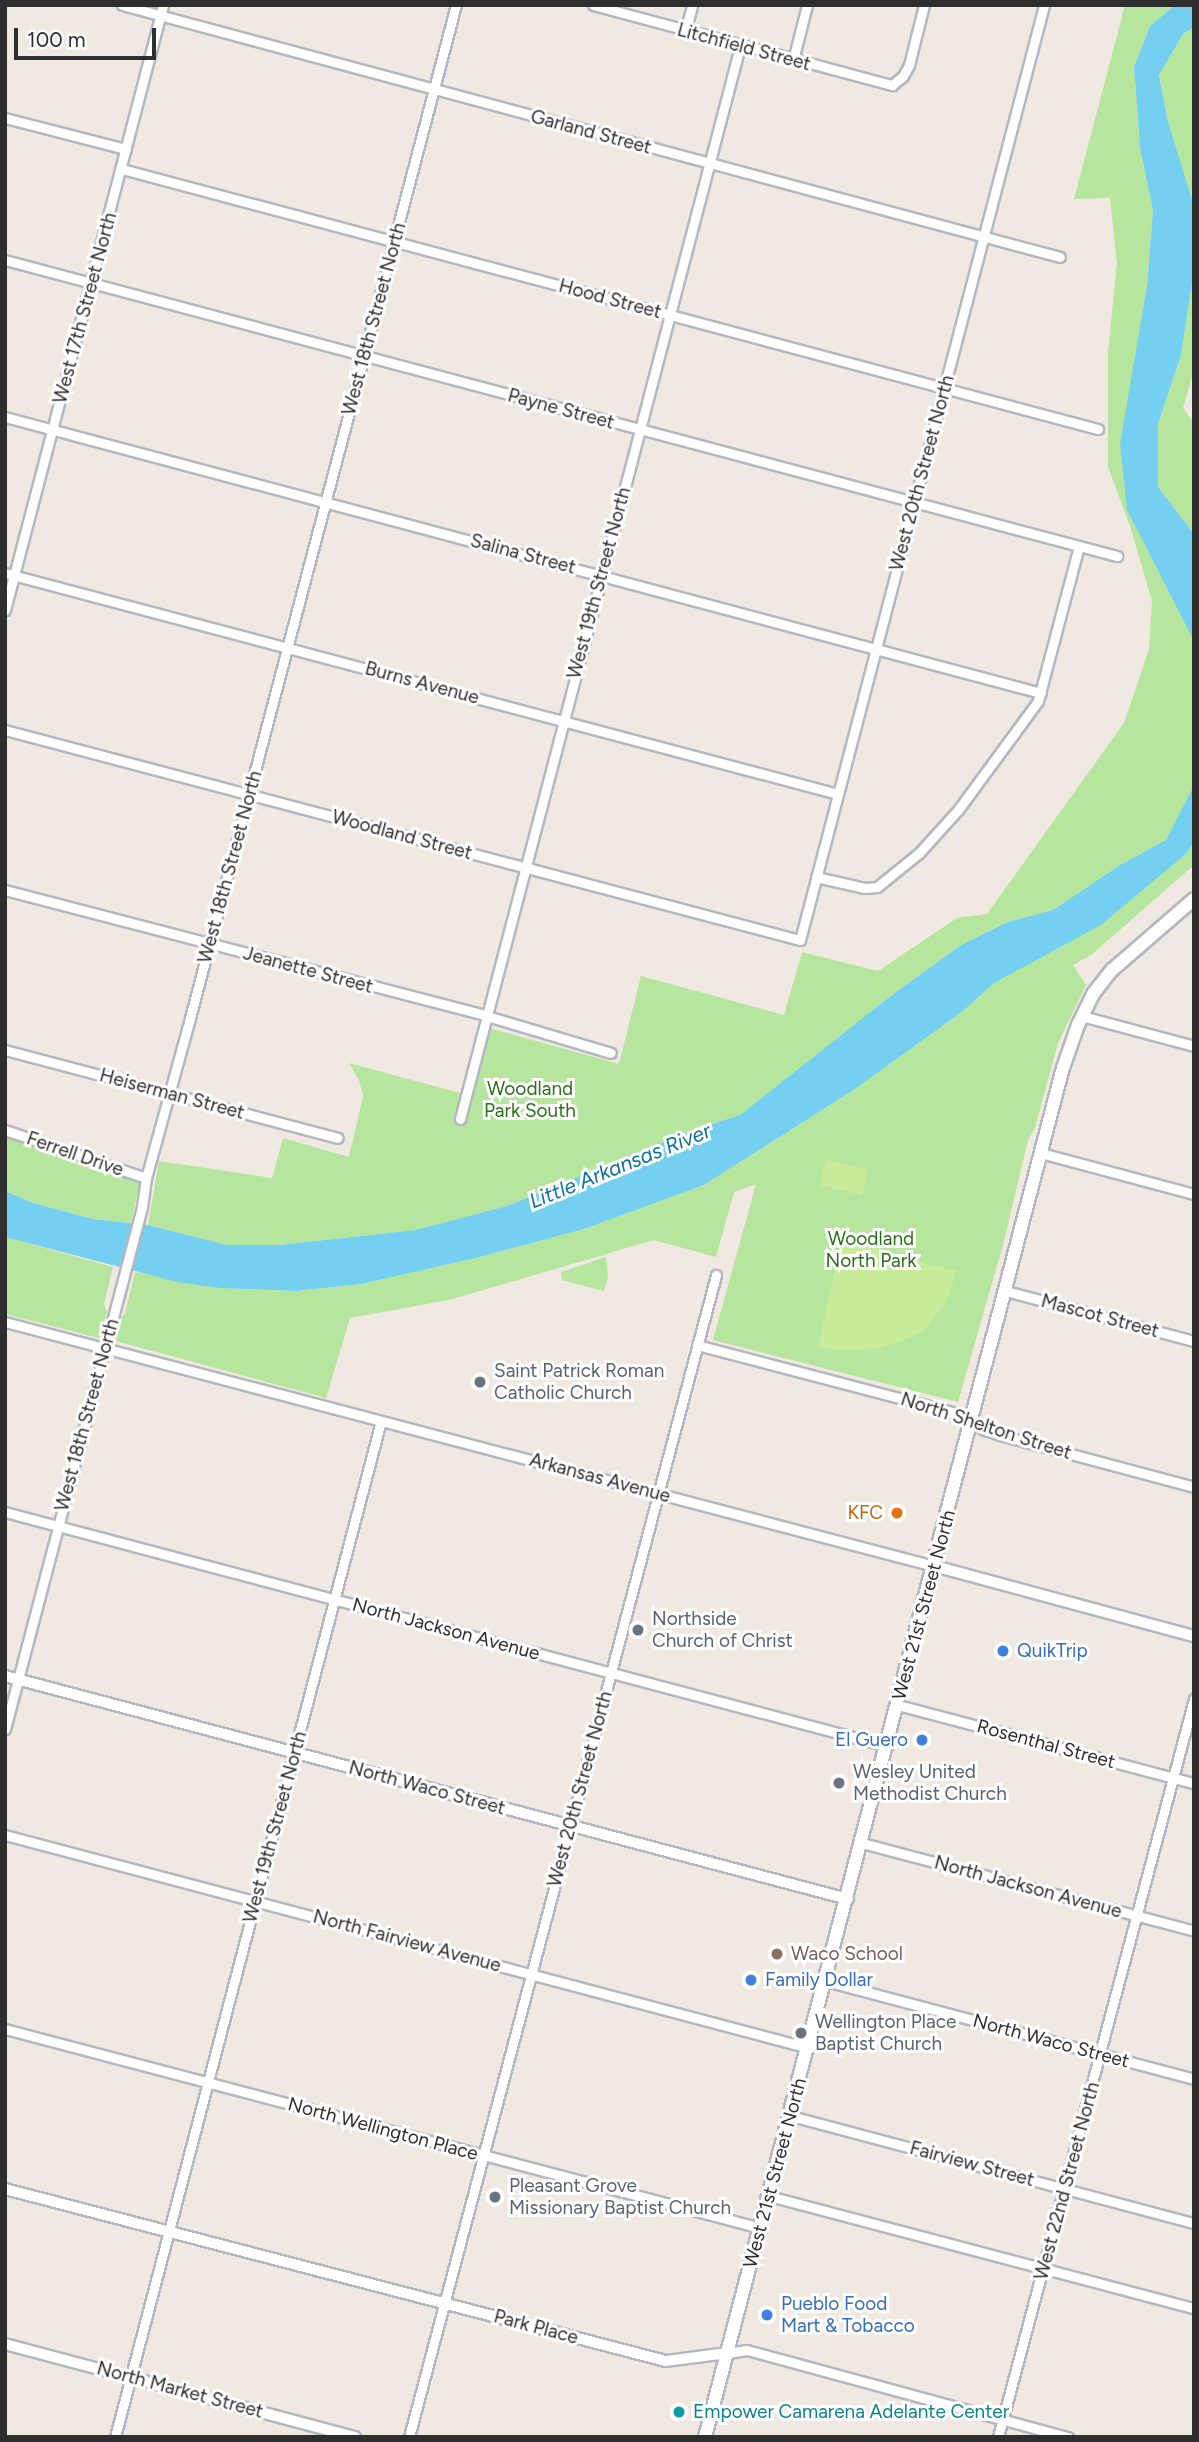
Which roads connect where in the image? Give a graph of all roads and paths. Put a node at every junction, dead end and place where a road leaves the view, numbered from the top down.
1 (122, 5) edge
2 (163, 5) edge
3 (456, 5) edge
4 (593, 5) edge
5 (692, 5) edge
6 (807, 5) edge
7 (924, 5) edge
8 (1044, 5) edge
9 (160, 16) junction
10 (685, 32) junction
11 (740, 46) junction
12 (793, 60) junction
13 (434, 90) junction
14 (5, 118) edge
15 (126, 149) junction
16 (709, 163) junction
17 (121, 169) junction
18 (984, 237) junction
19 (394, 241) junction
20 (1060, 257) dead end
21 (5, 260) edge
22 (92, 283) junction
23 (669, 315) junction
24 (364, 357) junction
25 (944, 388) junction
26 (5, 417) edge
27 (1098, 429) dead end
28 (53, 430) junction
29 (639, 430) junction
30 (326, 502) junction
31 (914, 503) junction
32 (1079, 546) junction
33 (1117, 556) dead end
34 (10, 575) edge
35 (601, 575) junction
36 (5, 610) edge
37 (288, 648) junction
38 (876, 649) junction
39 (1041, 693) junction
40 (563, 721) junction
41 (5, 730) edge
42 (838, 794) junction
43 (249, 795) junction
44 (525, 868) junction
45 (816, 877) junction
46 (5, 890) edge
47 (1194, 899) edge
48 (800, 940) joint
49 (210, 944) junction
50 (487, 1016) junction
51 (1082, 1016) junction
52 (1194, 1046) edge
53 (5, 1050) edge
54 (611, 1053) dead end
55 (170, 1094) junction
56 (460, 1119) dead end
57 (5, 1130) edge
58 (338, 1138) dead end
59 (1041, 1153) junction
60 (146, 1178) junction
61 (1194, 1194) edge
62 (716, 1275) dead end
63 (1006, 1291) junction
64 (5, 1322) edge
65 (1194, 1341) edge
66 (697, 1345) junction
67 (104, 1348) junction
68 (381, 1421) junction
69 (972, 1421) junction
70 (1194, 1486) edge
71 (658, 1493) junction
72 (5, 1513) edge
73 (58, 1526) junction
74 (934, 1566) junction
75 (335, 1600) junction
76 (1194, 1636) edge
77 (611, 1673) junction
78 (5, 1676) edge
79 (18, 1679) junction
80 (1194, 1699) edge
81 (898, 1705) junction
82 (5, 1729) edge
83 (887, 1746) junction
84 (295, 1752) junction
85 (1173, 1778) junction
86 (1194, 1783) edge
87 (570, 1826) junction
88 (5, 1835) edge
89 (862, 1843) junction
90 (848, 1899) junction
91 (256, 1901) junction
92 (1137, 1916) junction
93 (1194, 1931) edge
94 (531, 1974) junction
95 (826, 1981) junction
96 (5, 2029) edge
97 (808, 2048) junction
98 (1101, 2054) junction
99 (1194, 2079) edge
100 (208, 2083) junction
101 (791, 2116) junction
102 (484, 2155) junction
103 (5, 2189) edge
104 (1066, 2189) junction
105 (769, 2196) junction
106 (1194, 2223) edge
107 (761, 2228) junction
108 (169, 2234) junction
109 (1044, 2269) junction
110 (445, 2303) junction
111 (1194, 2308) edge
112 (5, 2344) edge
113 (728, 2353) junction
114 (131, 2377) junction
115 (1003, 2420) junction
116 (115, 2437) edge
117 (355, 2437) edge
118 (409, 2437) edge
119 (705, 2437) edge
120 (998, 2437) edge
121 (1068, 2437) edge

1 - 9 street, Garland Street
2 - 9 street, West 17th Street North
3 - 13 street, West 18th Street North
4 - 10 street, Litchfield Street
5 - 10 street
6 - 12 street
7 - 12 street, Litchfield Street
8 - 18 street, West 20th Street North
9 - 13 street, Garland Street
9 - 15 street, West 17th Street North
10 - 11 street, Litchfield Street
11 - 12 street, Litchfield Street
11 - 16 street, West 19th Street North
13 - 16 street, Garland Street
13 - 19 street, West 18th Street North
14 - 15 street
15 - 17 street, West 17th Street North
16 - 18 street, Garland Street
16 - 23 street, West 19th Street North
17 - 19 street, Hood Street
17 - 22 street, West 17th Street North
18 - 20 street, Garland Street
18 - 25 street, West 20th Street North
19 - 23 street, Hood Street
19 - 24 street, West 18th Street North
21 - 22 street, Payne Street
22 - 24 street, Payne Street
22 - 28 street, West 17th Street North
23 - 25 street, Hood Street
23 - 29 street, West 19th Street North
24 - 29 street, Payne Street
24 - 30 street, West 18th Street North
25 - 27 street, Hood Street
25 - 31 street, West 20th Street North
26 - 28 street, Salina Street
28 - 30 street, Salina Street
28 - 34 street, West 17th Street North
29 - 31 street, Payne Street
29 - 35 street, West 19th Street North
30 - 35 street, Salina Street
30 - 37 street, West 18th Street North
31 - 32 street, Payne Street
31 - 38 street, West 20th Street North
32 - 33 street, Payne Street
32 - 39 street
34 - 36 street, West 17th Street North
34 - 37 street, Burns Avenue
35 - 38 street, Salina Street
35 - 40 street, West 19th Street North
37 - 40 street, Burns Avenue
37 - 43 street, West 18th Street North
38 - 39 street, Salina Street
38 - 42 street, West 20th Street North
39 - 45 street
40 - 42 street, Burns Avenue
40 - 44 street, West 19th Street North
41 - 43 street, Woodland Street
42 - 45 street, West 20th Street North
43 - 44 street, Woodland Street
43 - 49 street, West 18th Street North
44 - 48 street, Woodland Street
44 - 50 street, West 19th Street North
45 - 48 street, West 20th Street North
46 - 49 street, Jeanette Street
47 - 51 main road, West 21st Street North
49 - 50 street, Jeanette Street
49 - 55 street, West 18th Street North
50 - 54 street, Jeanette Street
50 - 56 street, West 19th Street North
51 - 52 street
51 - 59 main road, West 21st Street North
53 - 55 street, Heiserman Street
55 - 58 street, Heiserman Street
55 - 60 street, West 18th Street North
57 - 60 street, Ferrell Drive
59 - 61 street
59 - 63 main road, West 21st Street North
60 - 67 street, West 18th Street North
62 - 66 street, West 20th Street North
63 - 65 street, Mascot Street
63 - 69 main road, West 21st Street North
64 - 67 street, Arkansas Avenue
66 - 69 street, North Shelton Street
66 - 71 street, West 20th Street North
67 - 68 street, Arkansas Avenue
67 - 73 street, West 18th Street North
68 - 71 street, Arkansas Avenue
68 - 75 street, West 19th Street North
69 - 70 street, North Shelton Street
69 - 74 main road, West 21st Street North
71 - 74 street, Arkansas Avenue
71 - 77 street, West 20th Street North
72 - 73 street, North Jackson Avenue
73 - 75 street, North Jackson Avenue
73 - 79 street, West 18th Street North
74 - 76 street, Arkansas Avenue
74 - 81 main road, West 21st Street North
75 - 77 street, North Jackson Avenue
75 - 84 street, West 19th Street North
77 - 83 street, North Jackson Avenue
77 - 87 street, West 20th Street North
78 - 79 street, North Waco Street
79 - 82 street, West 18th Street North
79 - 84 street, North Waco Street
80 - 85 street, West 22nd Street North
81 - 83 main road, West 21st Street North
81 - 85 street, Rosenthal Street
83 - 89 main road, West 21st Street North
84 - 87 street, North Waco Street
84 - 91 street, West 19th Street North
85 - 86 street, Rosenthal Street
85 - 92 street, West 22nd Street North
87 - 90 street, North Waco Street
87 - 94 street, West 20th Street North
88 - 91 street, North Fairview Avenue
89 - 90 main road, West 21st Street North
89 - 92 street, North Jackson Avenue
90 - 95 main road, West 21st Street North
91 - 94 street, North Fairview Avenue
91 - 100 street, West 19th Street North
92 - 93 street, North Jackson Avenue
92 - 98 street, West 22nd Street North
94 - 97 street, North Fairview Avenue
94 - 102 street, West 20th Street North
95 - 97 main road, West 21st Street North
95 - 98 street, North Waco Street
96 - 100 street, North Wellington Place
97 - 101 main road, West 21st Street North
98 - 99 street, North Waco Street
98 - 104 street, West 22nd Street North
100 - 102 street, North Wellington Place
100 - 108 street, West 19th Street North
101 - 104 street, Fairview Street
101 - 105 main road, West 21st Street North
102 - 107 street, North Wellington Place
102 - 110 street, West 20th Street North
103 - 108 street, Park Place
104 - 106 street, Fairview Street
104 - 109 street, West 22nd Street North
105 - 107 main road, West 21st Street North
105 - 109 street
107 - 113 main road, West 21st Street North
108 - 110 street, Park Place
108 - 114 street, West 19th Street North
109 - 111 street
109 - 115 street, West 22nd Street North
110 - 113 street, Park Place
110 - 118 street, West 20th Street North
112 - 114 street, North Market Street
113 - 115 street, Park Place
113 - 119 main road, West 21st Street North
114 - 116 street, West 19th Street North
114 - 117 street, North Market Street
115 - 120 street, West 22nd Street North
115 - 121 street, Park Place

